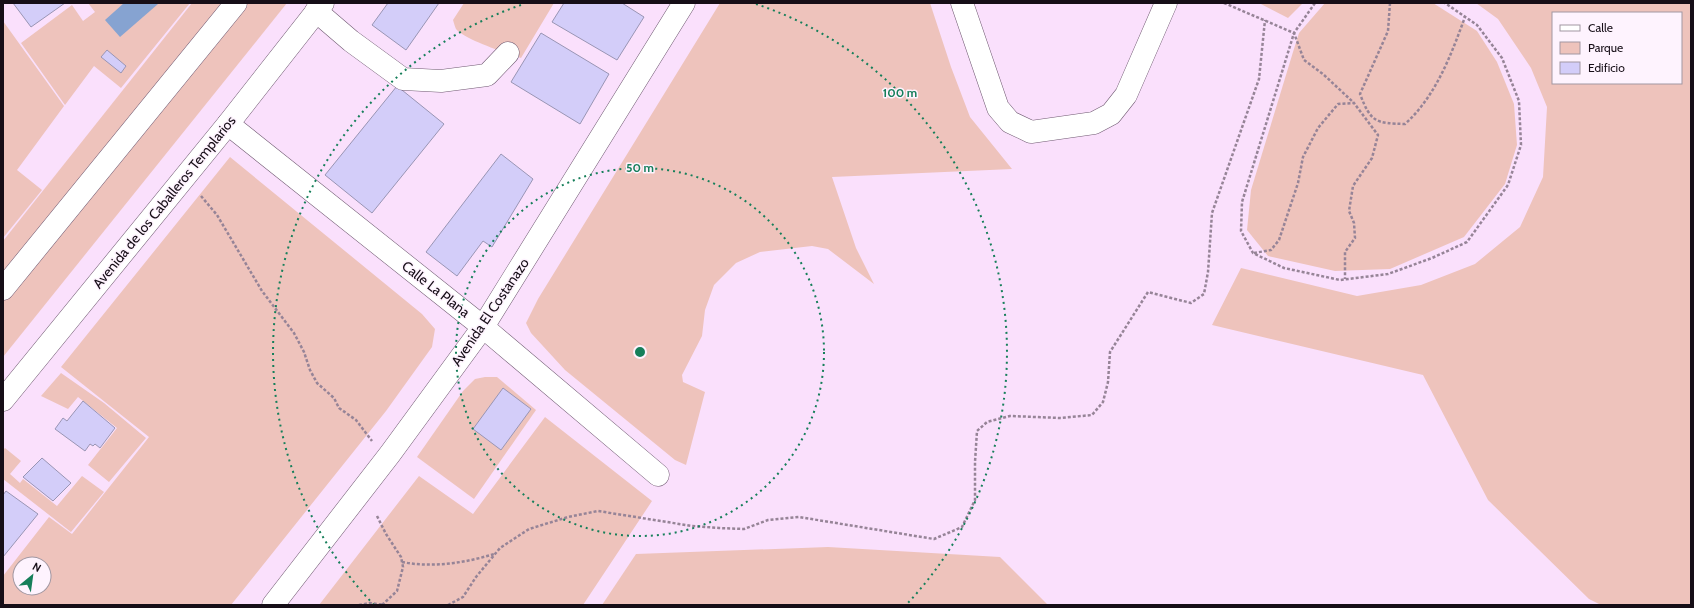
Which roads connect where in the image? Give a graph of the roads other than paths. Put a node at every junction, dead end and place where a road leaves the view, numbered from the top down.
1 (236, 3) edge
2 (684, 3) edge
3 (962, 3) edge
4 (1166, 3) edge
5 (320, 7) edge
6 (508, 53) dead end
7 (228, 124) junction
8 (3, 289) edge
9 (483, 327) junction
10 (3, 400) edge
11 (658, 474) dead end
12 (273, 605) edge

1 - 8 street
2 - 9 street, Avenida El Costanazo
3 - 4 street
5 - 6 street
5 - 7 street, Avenida de los Caballeros Templarios
7 - 9 street, Calle La Plana
7 - 10 street, Avenida de los Caballeros Templarios
9 - 11 street, Calle La Plana
9 - 12 street, Avenida El Costanazo

